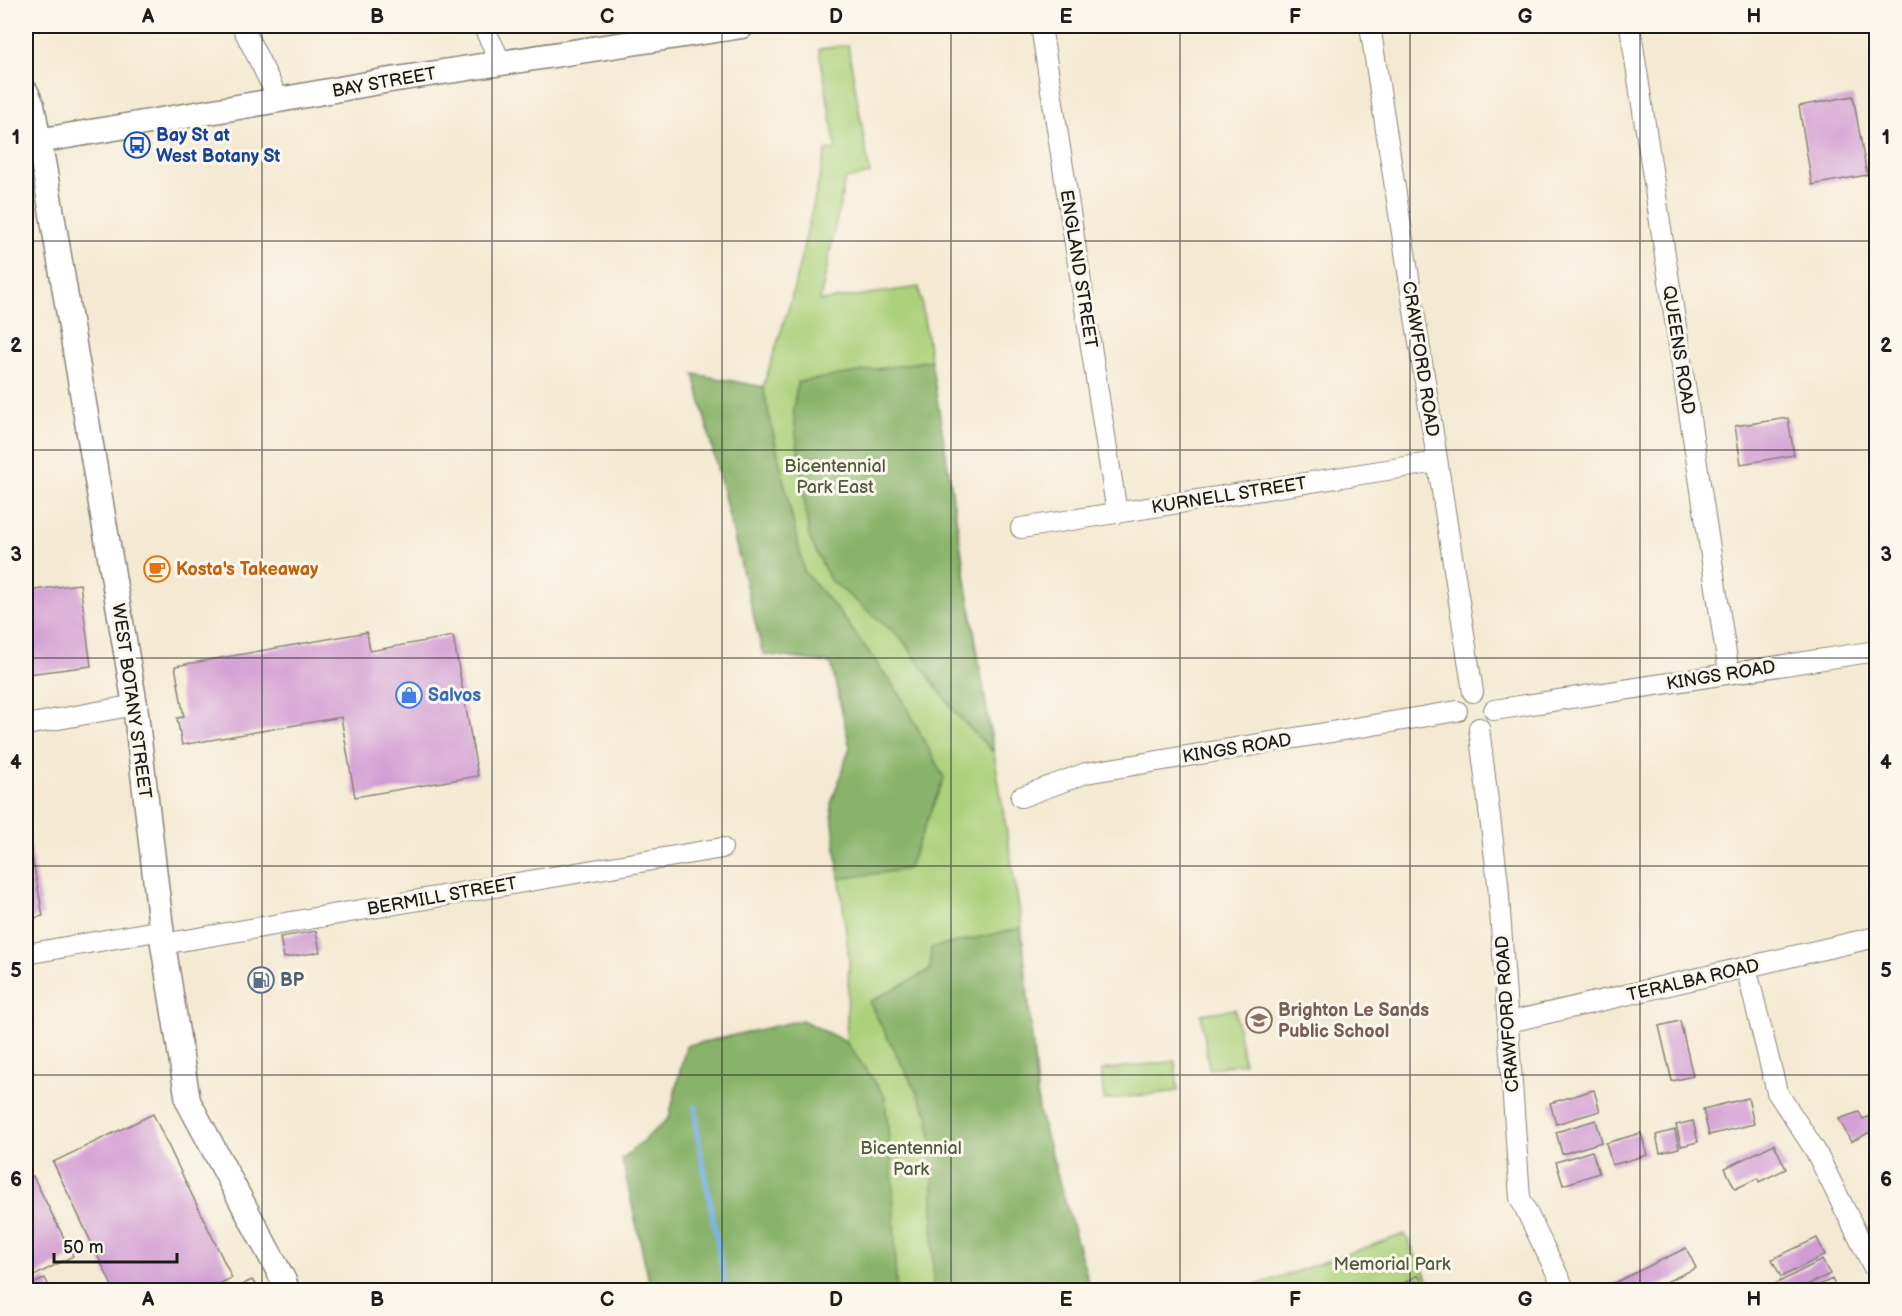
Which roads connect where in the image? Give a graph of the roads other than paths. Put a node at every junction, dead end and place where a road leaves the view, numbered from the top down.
1 (242, 26) edge
2 (483, 26) edge
3 (742, 26) edge
4 (1041, 26) edge
5 (1370, 26) edge
6 (1630, 26) edge
7 (501, 62) junction
8 (26, 92) edge
9 (279, 100) junction
10 (32, 142) edge
11 (1437, 462) junction
12 (1117, 513) junction
13 (1021, 528) dead end
14 (1876, 651) edge
15 (1729, 673) junction
16 (1473, 692) junction
17 (135, 705) junction
18 (1494, 710) junction
19 (1457, 711) junction
20 (26, 725) edge
21 (1479, 728) junction
22 (1021, 797) dead end
23 (722, 848) dead end
24 (162, 937) junction
25 (1876, 937) edge
26 (26, 954) edge
27 (1746, 968) junction
28 (1509, 1022) junction
29 (1876, 1272) edge
30 (287, 1290) edge
31 (1565, 1290) edge

1 - 9 street
2 - 7 street
3 - 7 main road, BAY STREET
4 - 12 street, ENGLAND STREET
5 - 11 street, CRAWFORD ROAD
6 - 15 street, QUEENS ROAD
7 - 9 main road, BAY STREET
8 - 10 main road, WEST BOTANY STREET
9 - 10 main road, BAY STREET
10 - 17 main road, WEST BOTANY STREET
11 - 12 street, KURNELL STREET
11 - 16 street, CRAWFORD ROAD
12 - 13 street, KURNELL STREET
14 - 15 street, KINGS ROAD
15 - 18 street, KINGS ROAD
16 - 18 street
16 - 19 street
17 - 20 street
17 - 24 main road, WEST BOTANY STREET
18 - 21 street
19 - 21 street
19 - 22 street, KINGS ROAD
21 - 28 street, CRAWFORD ROAD
23 - 24 street, BERMILL STREET
24 - 26 street, BERMILL STREET
24 - 30 main road, WEST BOTANY STREET
25 - 27 street, TERALBA ROAD
27 - 28 street, TERALBA ROAD
27 - 29 street
28 - 31 street, CRAWFORD ROAD

